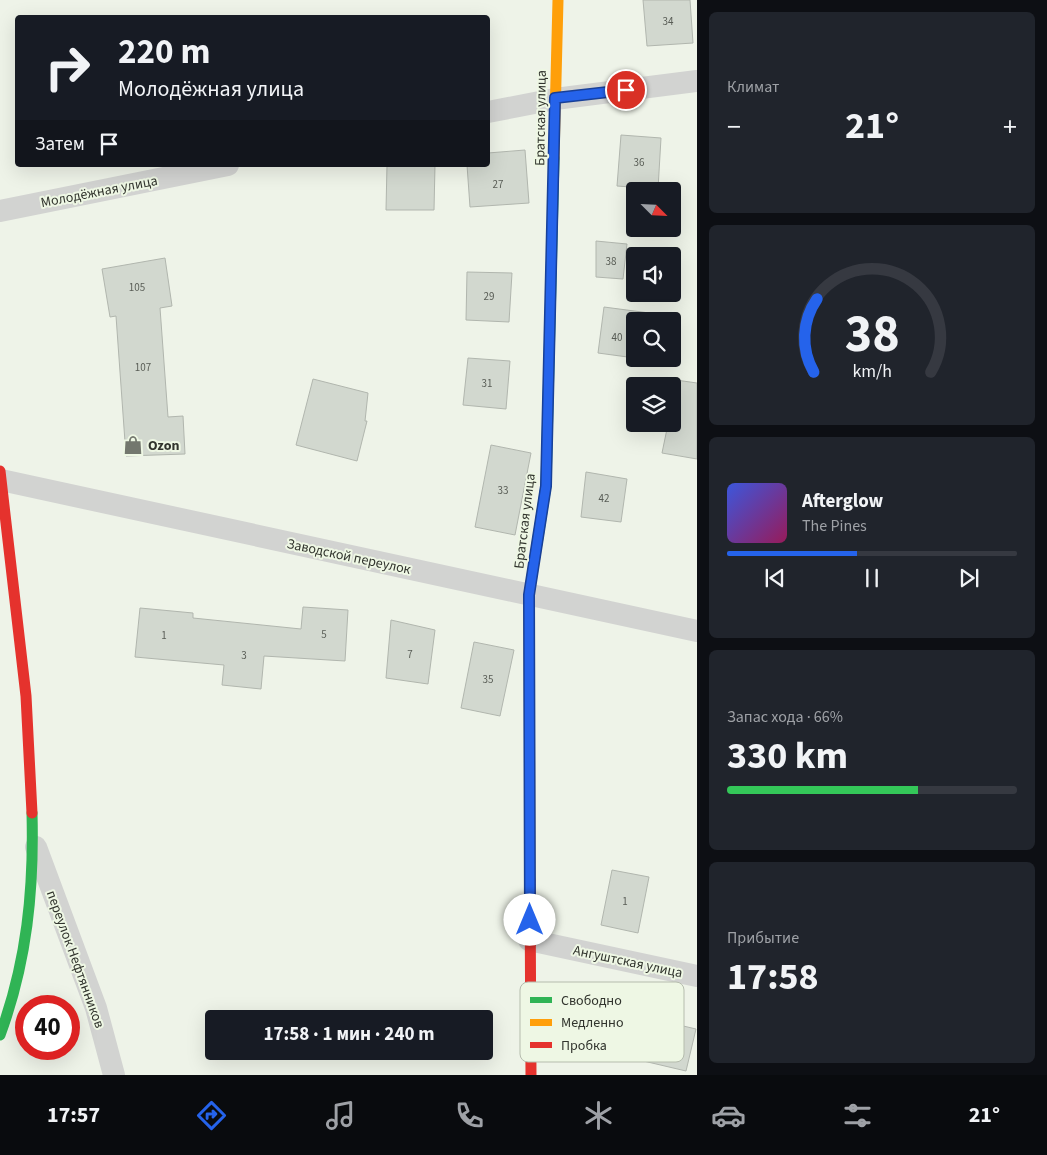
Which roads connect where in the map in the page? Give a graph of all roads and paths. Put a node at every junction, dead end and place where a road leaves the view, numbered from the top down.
1 (558, 0) edge
2 (697, 81) edge
3 (555, 98) junction
4 (490, 112) edge
5 (218, 167) edge
6 (0, 211) edge
7 (1, 476) edge
8 (529, 595) junction
9 (697, 631) edge
10 (34, 844) junction
11 (530, 940) junction
12 (697, 976) edge
13 (530, 982) edge
14 (0, 1035) edge
15 (531, 1062) edge
16 (114, 1075) edge
17 (531, 1075) edge

1 - 3 street, Братская улица
2 - 3 street
3 - 4 street
3 - 8 street, Братская улица
5 - 6 street, Молодёжная улица
7 - 8 street, Заводской переулок
7 - 10 street
8 - 9 street, Заводской переулок
8 - 11 street, Братская улица
10 - 14 street
10 - 16 street, переулок Нефтянников
11 - 12 street, Ангуштская улица
11 - 13 street, Братская улица
15 - 17 street, Братская улица

